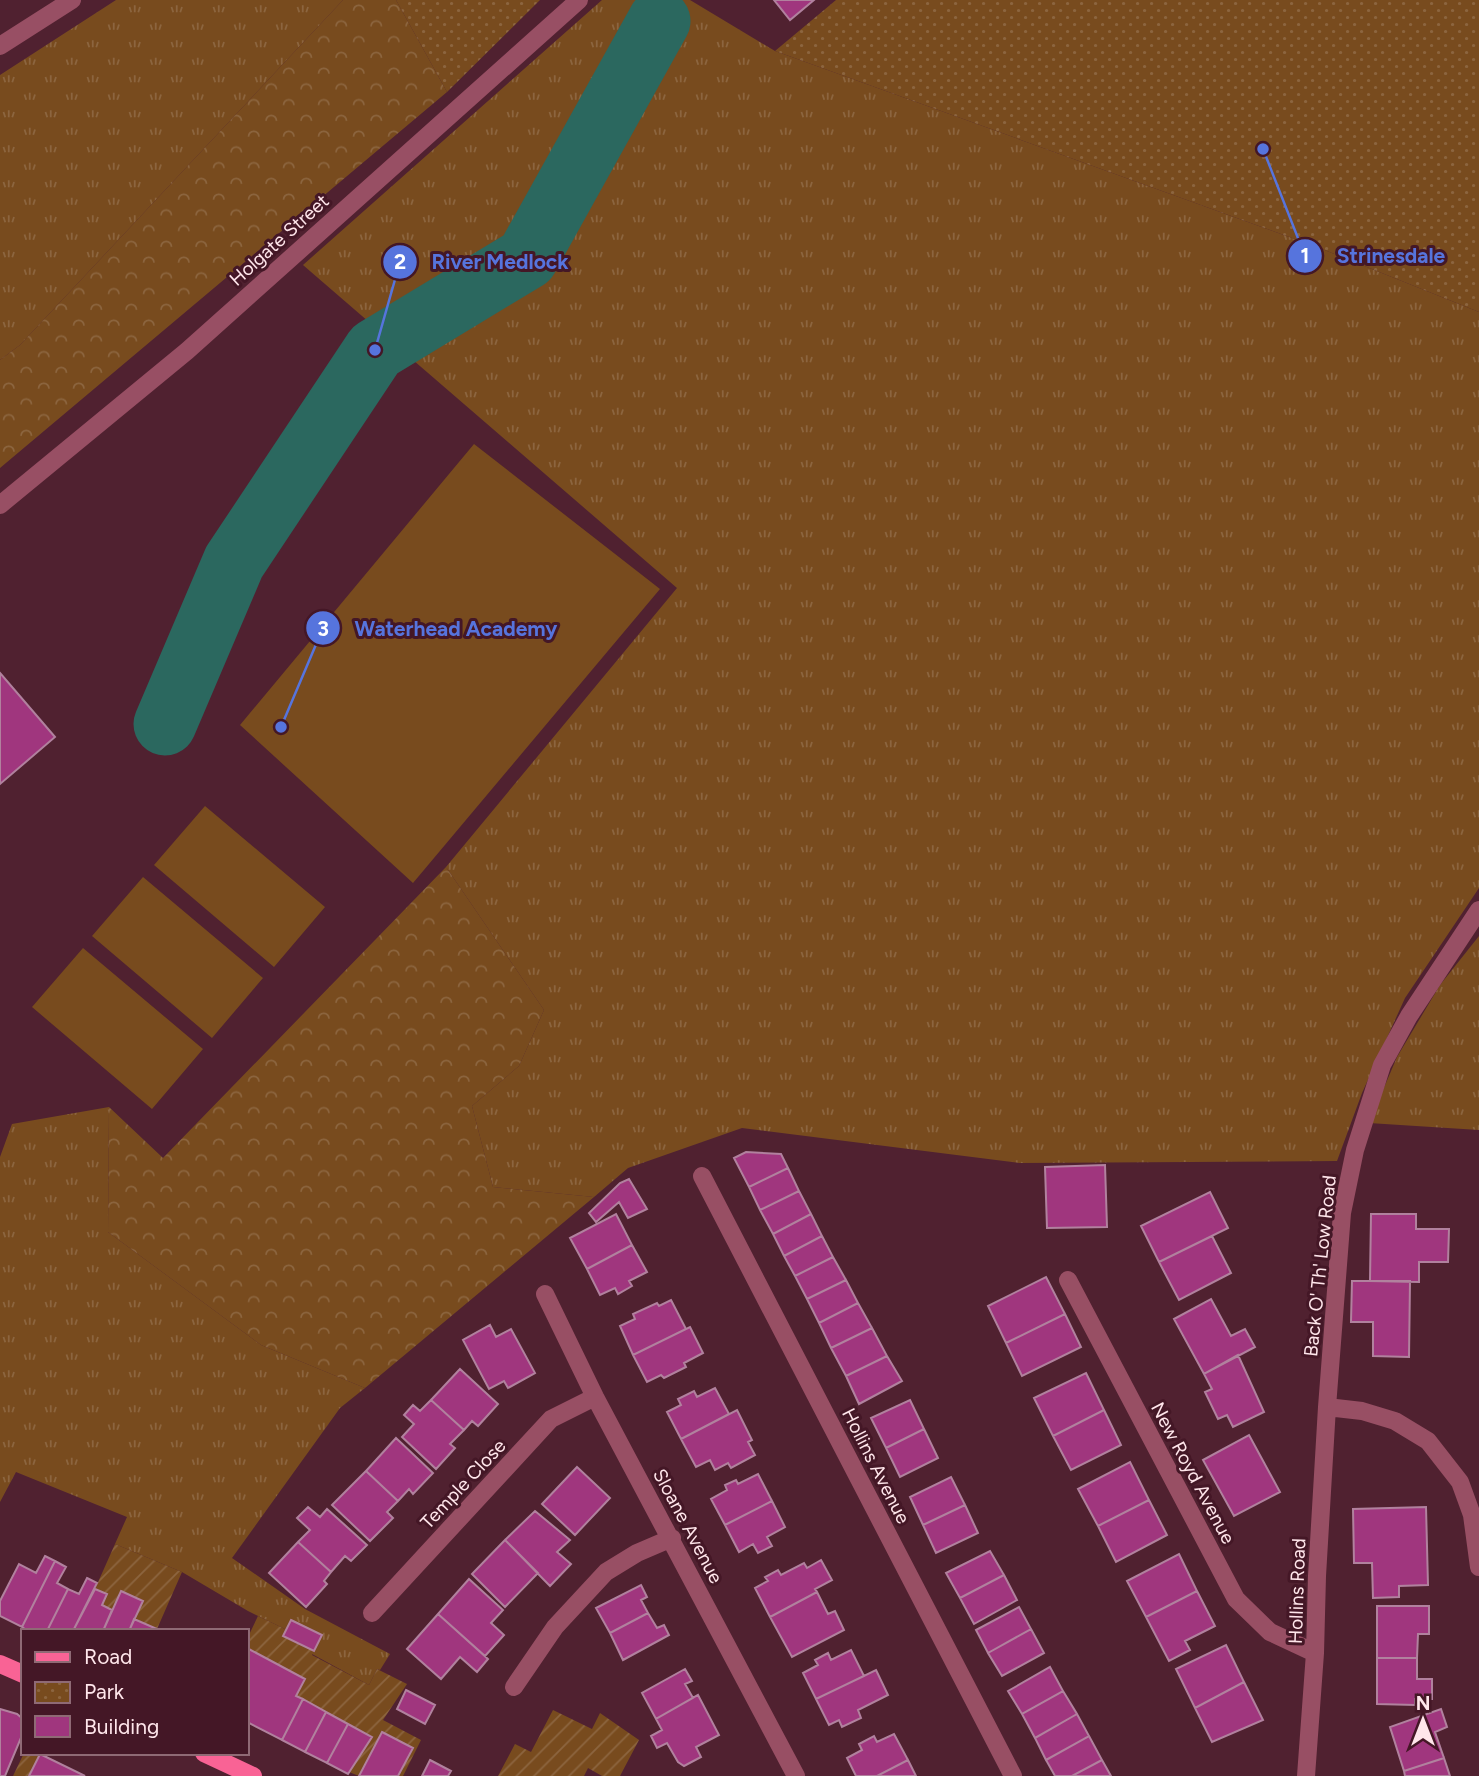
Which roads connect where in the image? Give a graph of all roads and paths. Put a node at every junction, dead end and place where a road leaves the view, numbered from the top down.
1 (72, 0) edge
2 (579, 0) edge
3 (0, 46) edge
4 (0, 505) edge
5 (1479, 910) edge
6 (702, 1176) dead end
7 (1068, 1280) dead end
8 (545, 1294) dead end
9 (595, 1397) junction
10 (1327, 1407) junction
11 (672, 1538) junction
12 (1479, 1567) edge
13 (372, 1613) dead end
14 (1315, 1653) junction
15 (0, 1664) edge
16 (21, 1673) edge
17 (514, 1687) dead end
18 (208, 1755) edge
19 (253, 1776) edge
20 (796, 1776) edge
21 (1013, 1776) edge
22 (1306, 1776) edge

1 - 3 street
2 - 4 street, Holgate Street
5 - 10 street, Back O' Th' Low Road
6 - 21 street, Hollins Avenue
7 - 14 street, New Royd Avenue
8 - 9 street, Sloane Avenue
9 - 11 street, Sloane Avenue
9 - 13 street, Temple Close
10 - 12 street
10 - 14 street, Hollins Road
11 - 17 street
11 - 20 street, Sloane Avenue
14 - 22 street, Hollins Road
15 - 16 main road
18 - 19 main road

